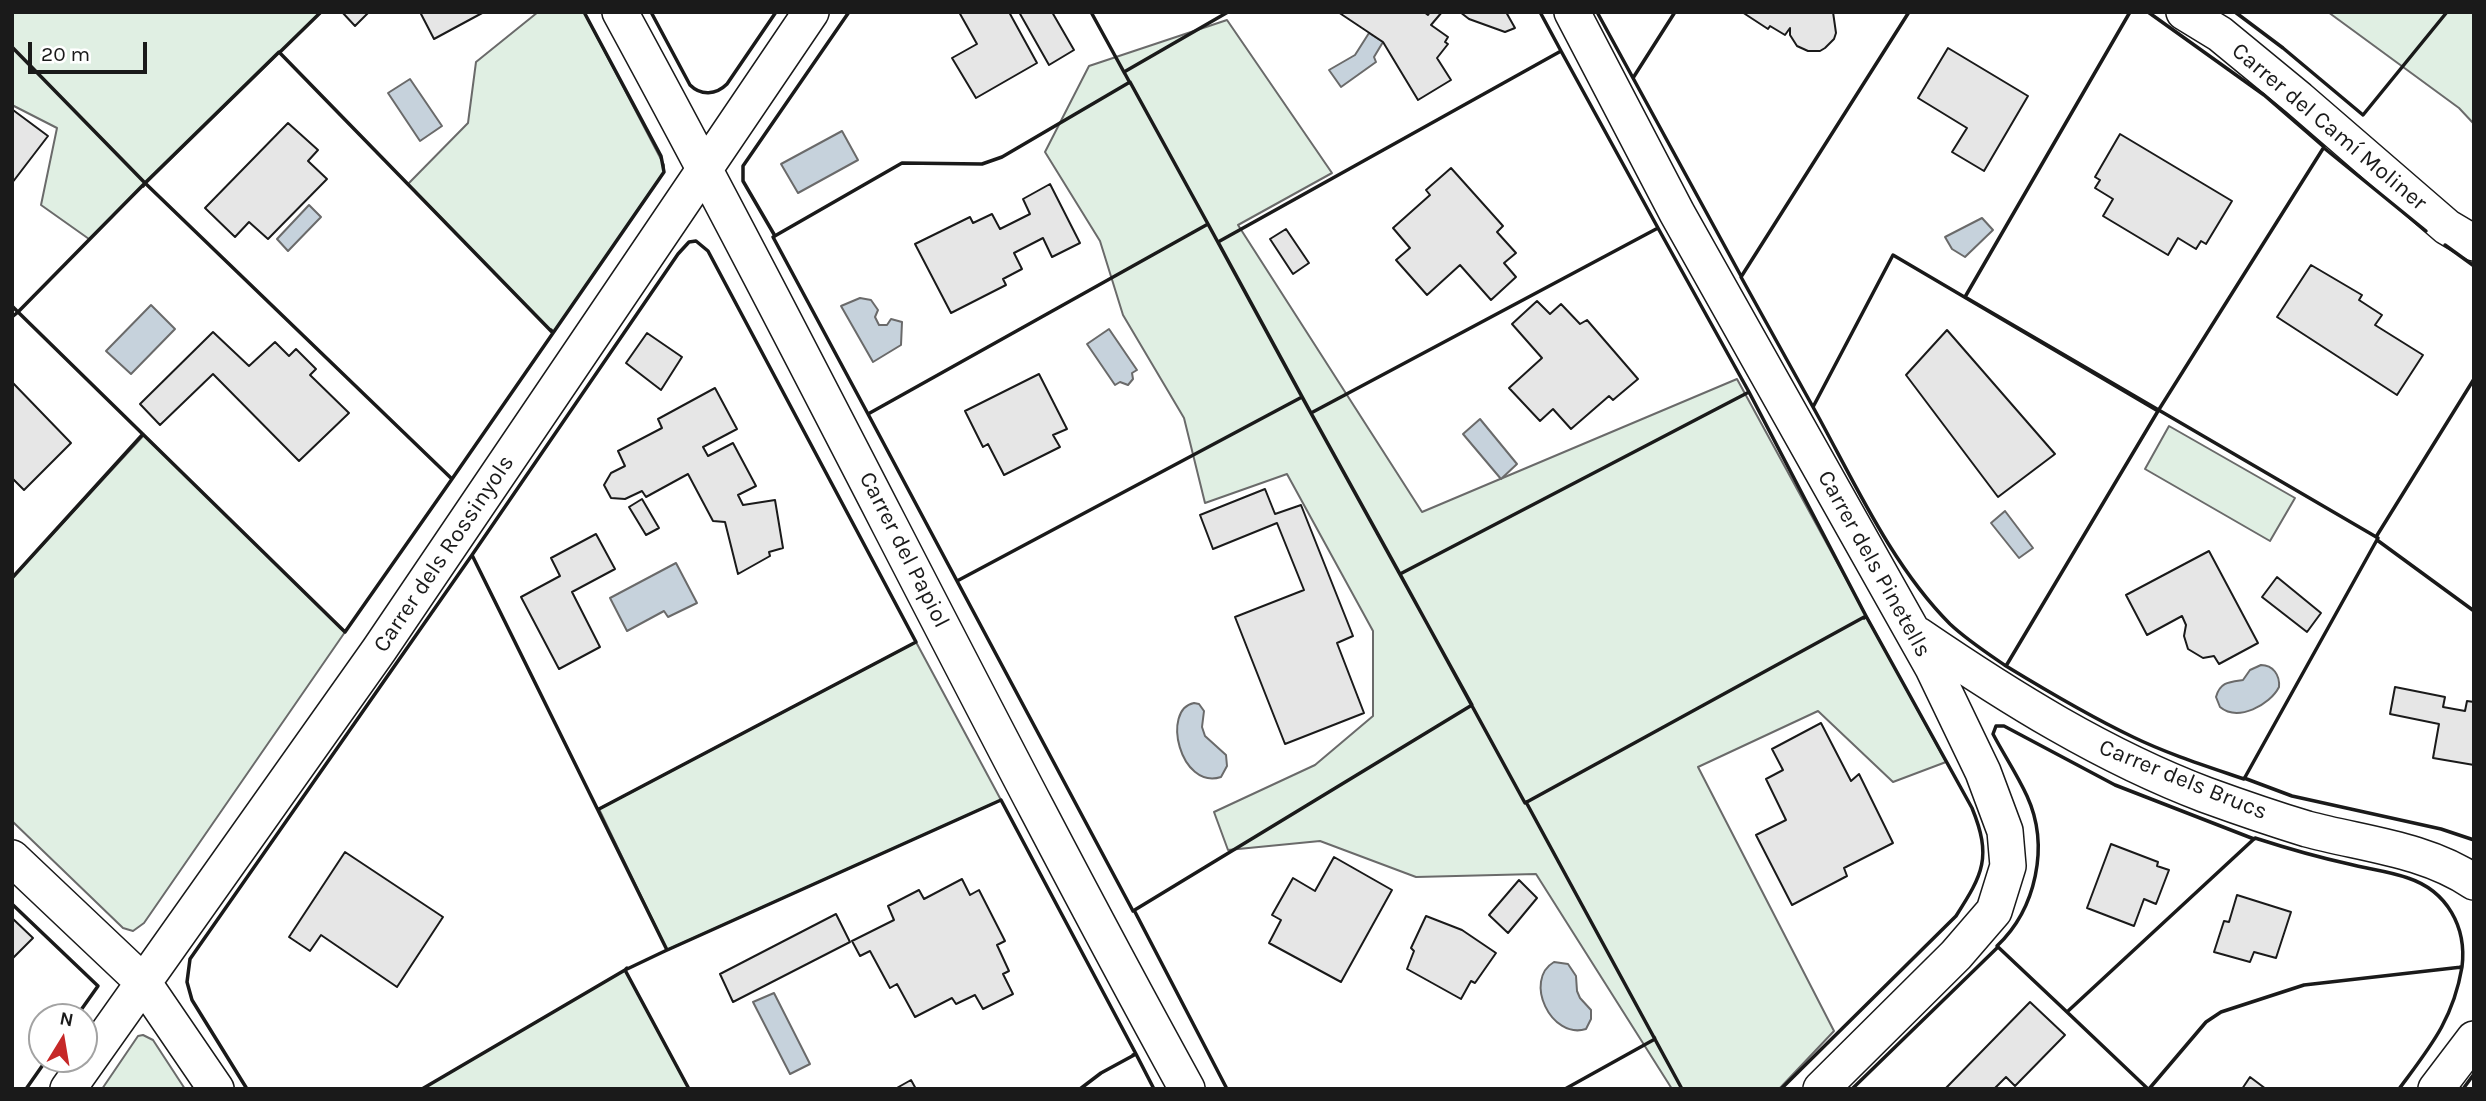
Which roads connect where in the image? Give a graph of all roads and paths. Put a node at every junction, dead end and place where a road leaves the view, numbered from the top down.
1 (620, 12) edge
2 (811, 12) edge
3 (1572, 12) edge
4 (2184, 12) edge
5 (705, 169) junction
6 (2474, 243) edge
7 (1913, 632) junction
8 (12, 858) edge
9 (2474, 882) edge
10 (143, 982) junction
11 (2474, 1039) edge
12 (68, 1089) edge
13 (216, 1089) edge
14 (1187, 1089) edge
15 (1821, 1089) edge
16 (2436, 1089) edge

1 - 5 street, Carrer del Papiol
2 - 5 street, Carrer dels Rossinyols
3 - 7 street, Carrer dels Pinetells
4 - 6 street, Carrer del Camí Moliner
5 - 10 street, Carrer dels Rossinyols
5 - 14 street, Carrer del Papiol
7 - 9 street, Carrer dels Brucs
7 - 15 street, Carrer dels Pinetells
8 - 10 street
10 - 12 street, Carrer dels Rossinyols
10 - 13 street
11 - 16 street

